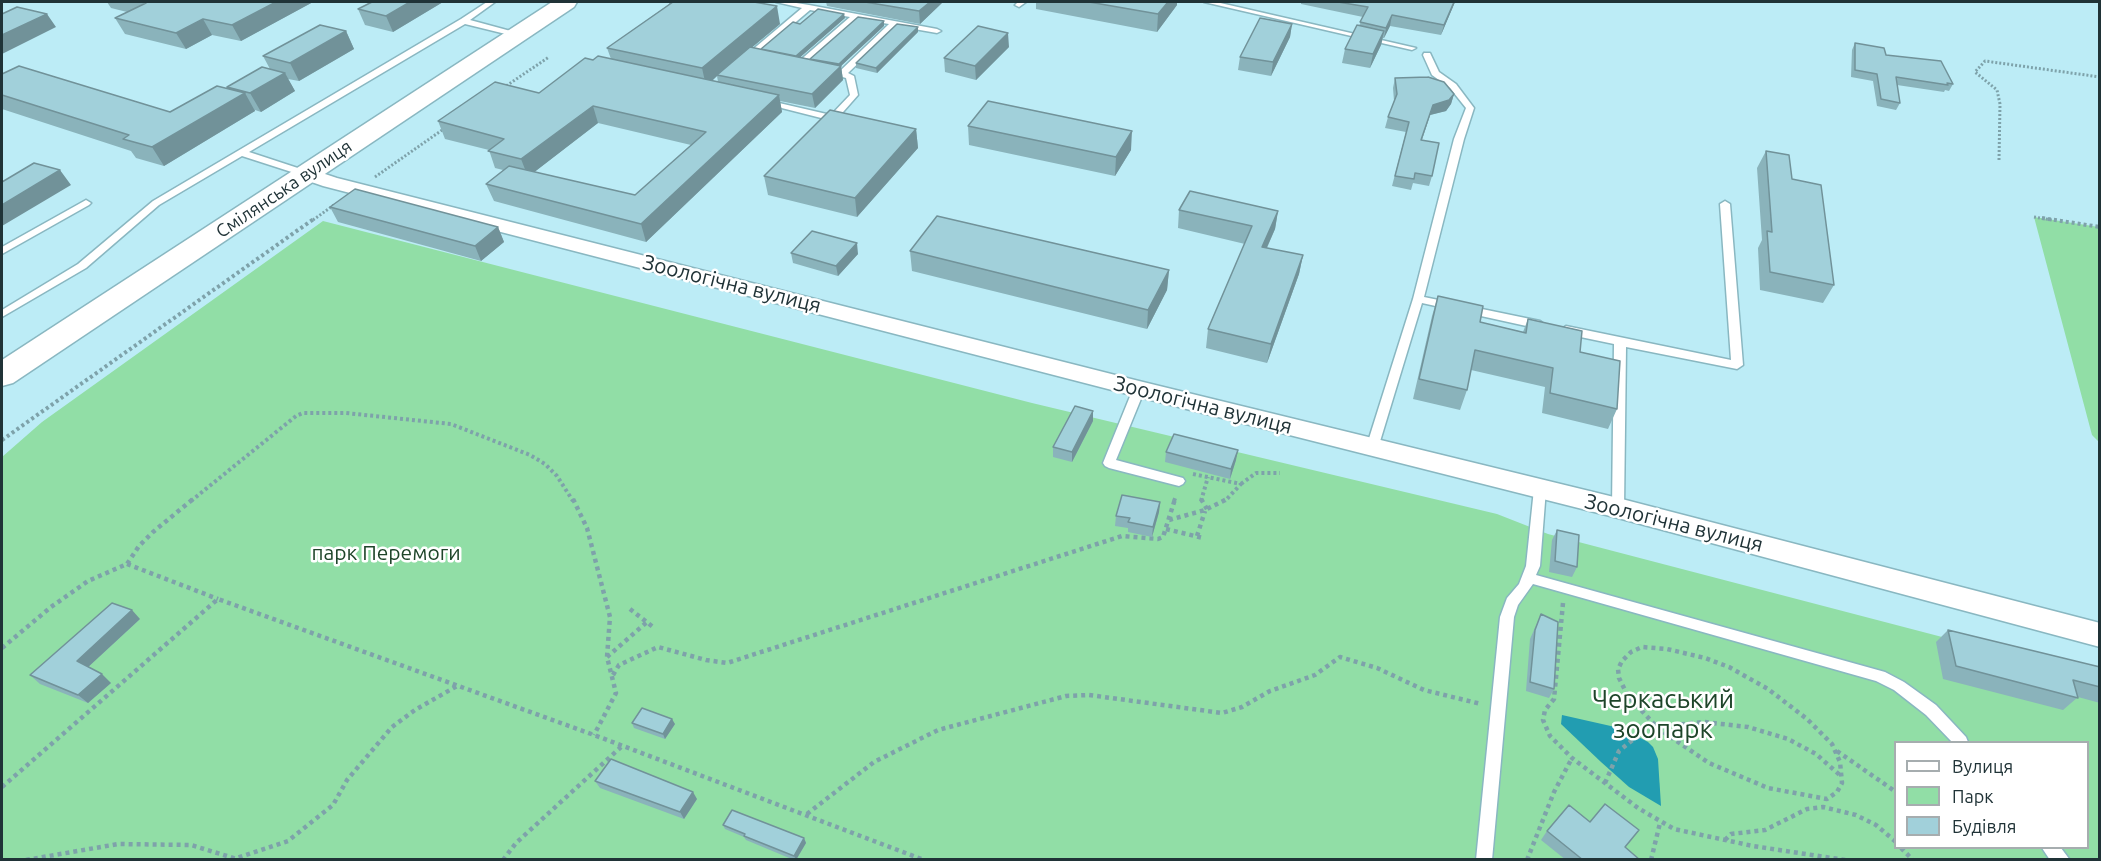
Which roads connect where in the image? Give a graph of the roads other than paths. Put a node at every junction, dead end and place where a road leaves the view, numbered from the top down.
1 (491, 2) edge
2 (566, 2) edge
3 (780, 2) edge
4 (1208, 2) edge
5 (809, 7) junction
6 (856, 16) junction
7 (464, 21) junction
8 (895, 23) junction
9 (937, 31) dead end
10 (515, 35) junction
11 (1412, 48) dead end
12 (1427, 56) dead end
13 (743, 63) edge
14 (810, 68) edge
15 (821, 70) edge
16 (842, 74) junction
17 (754, 101) edge
18 (242, 153) junction
19 (307, 174) junction
20 (86, 203) dead end
21 (1725, 204) dead end
22 (2, 251) edge
23 (1418, 299) junction
24 (2, 314) edge
25 (1620, 342) junction
26 (2, 375) edge
27 (1139, 389) junction
28 (1372, 447) junction
29 (1179, 481) road end
30 (1540, 489) junction
31 (1618, 508) junction
32 (1529, 578) junction
33 (2100, 635) edge
34 (1960, 741) edge
35 (2051, 849) edge
36 (1484, 860) edge
37 (2062, 860) edge

1 - 7 lane
2 - 10 main road, Смілянська вулиця
3 - 5 lane
4 - 11 lane
5 - 6 lane
5 - 13 lane
6 - 8 lane
6 - 14 lane
7 - 10 lane
7 - 18 lane
8 - 9 lane
8 - 16 lane
10 - 19 main road, Смілянська вулиця
12 - 23 lane
15 - 16 lane
16 - 17 lane
18 - 19 lane
18 - 24 lane
19 - 26 main road, Смілянська вулиця
19 - 27 street, Зоологічна вулиця
20 - 22 lane
21 - 25 lane
23 - 25 lane
23 - 28 lane
25 - 31 lane
27 - 28 street, Зоологічна вулиця
27 - 29 lane
28 - 30 street, Зоологічна вулиця
30 - 31 street, Зоологічна вулиця
30 - 32 lane
31 - 33 street, Зоологічна вулиця
32 - 34 lane
32 - 36 lane
35 - 37 lane

